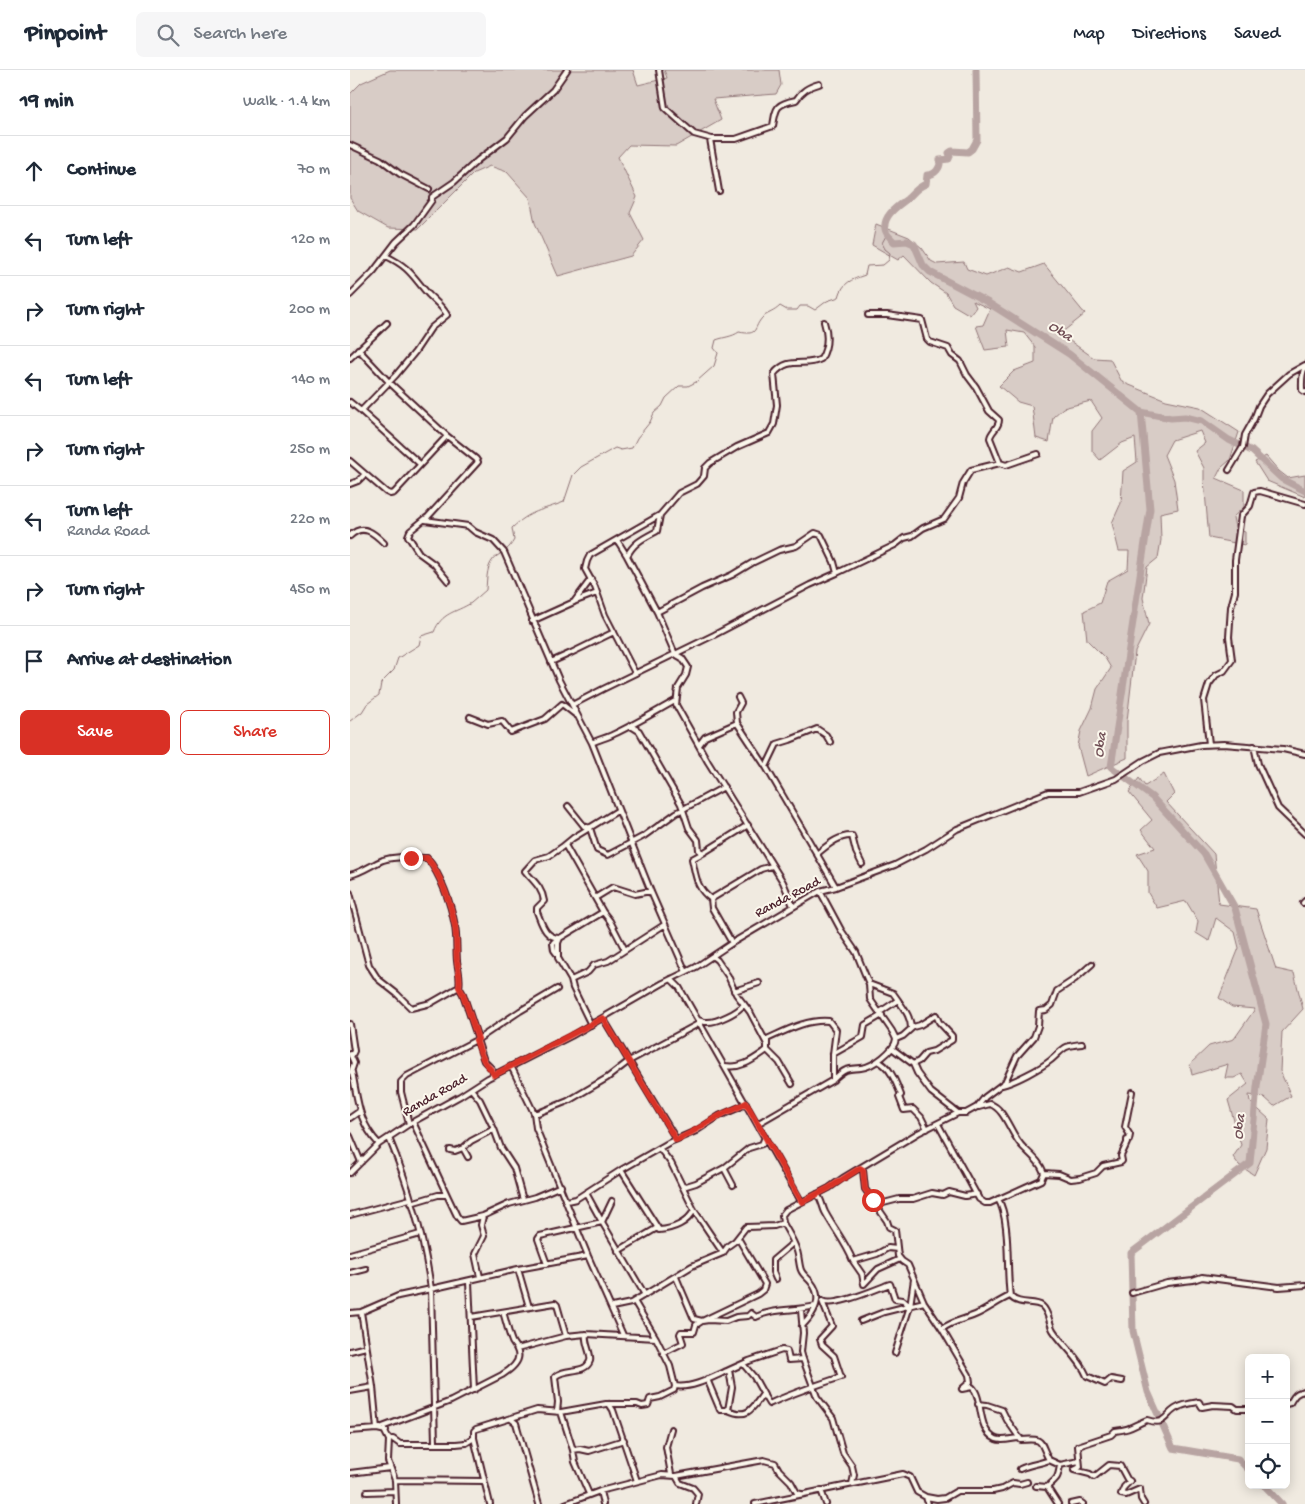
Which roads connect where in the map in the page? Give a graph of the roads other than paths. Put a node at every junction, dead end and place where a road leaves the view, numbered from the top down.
1 (567, 70) edge
2 (659, 70) edge
3 (819, 84) dead end
4 (710, 139) junction
5 (350, 145) edge
6 (429, 189) dead end
7 (719, 191) dead end
8 (386, 256) junction
9 (350, 295) edge
10 (868, 315) dead end
11 (824, 322) dead end
12 (387, 323) dead end
13 (358, 350) junction
14 (350, 358) edge
15 (1305, 366) edge
16 (389, 382) junction
17 (1305, 392) edge
18 (350, 402) edge
19 (361, 411) junction
20 (447, 436) junction
21 (1038, 454) dead end
22 (350, 461) edge
23 (1000, 463) junction
24 (420, 464) junction
25 (1229, 470) dead end
26 (365, 474) junction
27 (350, 484) edge
28 (1305, 504) edge
29 (660, 515) junction
30 (425, 520) junction
31 (350, 536) edge
32 (617, 540) junction
33 (384, 543) dead end
34 (627, 556) junction
35 (838, 573) junction
36 (591, 579) junction
37 (448, 581) dead end
38 (597, 593) junction
39 (574, 602) junction
40 (657, 612) junction
41 (532, 621) junction
42 (614, 632) junction
43 (675, 654) junction
44 (551, 662) junction
45 (635, 673) junction
46 (738, 697) dead end
47 (675, 701) junction
48 (572, 706) junction
49 (578, 716) junction
50 (470, 717) dead end
51 (737, 723) junction
52 (631, 726) junction
53 (830, 742) dead end
54 (592, 743) junction
55 (1209, 744) junction
56 (699, 746) junction
57 (1254, 746) junction
58 (1305, 754) edge
59 (766, 767) junction
60 (724, 787) junction
61 (568, 806) dead end
62 (683, 810) junction
63 (618, 811) junction
64 (748, 825) junction
65 (590, 828) junction
66 (1305, 834) edge
67 (631, 843) junction
68 (565, 845) junction
69 (703, 853) junction
70 (818, 858) junction
71 (862, 864) dead end
72 (772, 866) junction
73 (350, 875) edge
74 (836, 887) junction
75 (820, 891) junction
76 (350, 892) edge
77 (651, 892) junction
78 (595, 898) junction
79 (711, 899) junction
80 (793, 906) junction
81 (603, 912) junction
82 (664, 925) junction
83 (558, 938) junction
84 (732, 943) junction
85 (625, 950) junction
86 (713, 956) junction
87 (1092, 964) dead end
88 (686, 972) junction
89 (671, 979) junction
90 (571, 980) junction
91 (759, 982) dead end
92 (869, 984) junction
93 (459, 987) junction
94 (557, 988) dead end
95 (734, 991) junction
96 (898, 1000) junction
97 (744, 1004) junction
98 (881, 1013) junction
99 (603, 1018) junction
100 (699, 1021) junction
101 (350, 1024) edge
102 (591, 1025) junction
103 (911, 1028) junction
104 (477, 1039) junction
105 (896, 1039) junction
106 (767, 1044) junction
107 (1082, 1044) dead end
108 (893, 1049) junction
109 (767, 1050) junction
110 (832, 1054) junction
111 (351, 1055) edge
112 (629, 1060) junction
113 (878, 1061) junction
114 (913, 1064) junction
115 (511, 1066) junction
116 (726, 1066) junction
117 (351, 1073) edge
118 (494, 1075) junction
119 (833, 1080) junction
120 (792, 1084) dead end
121 (1002, 1085) junction
122 (471, 1089) junction
123 (1132, 1092) dead end
124 (746, 1103) junction
125 (978, 1107) junction
126 (360, 1111) junction
127 (534, 1113) junction
128 (958, 1113) junction
129 (350, 1118) edge
130 (411, 1123) junction
131 (757, 1124) junction
132 (938, 1124) junction
133 (928, 1128) junction
134 (494, 1129) junction
135 (350, 1136) edge
136 (765, 1137) junction
137 (389, 1138) junction
138 (676, 1140) junction
139 (379, 1144) junction
140 (463, 1148) junction
141 (660, 1149) junction
142 (450, 1150) dead end
143 (468, 1157) dead end
144 (362, 1162) junction
145 (724, 1168) junction
146 (860, 1168) junction
147 (621, 1170) junction
148 (350, 1173) edge
149 (1044, 1173) junction
150 (733, 1185) dead end
151 (561, 1186) junction
152 (683, 1187) junction
153 (586, 1193) junction
154 (817, 1194) junction
155 (977, 1194) junction
156 (447, 1195) junction
157 (998, 1199) junction
158 (523, 1200) junction
159 (411, 1201) junction
160 (567, 1201) junction
161 (612, 1201) dead end
162 (802, 1202) junction
163 (876, 1205) junction
164 (694, 1210) junction
165 (350, 1215) edge
166 (483, 1216) junction
167 (602, 1222) junction
168 (783, 1223) junction
169 (578, 1228) junction
170 (658, 1228) junction
171 (420, 1234) junction
172 (738, 1238) junction
173 (794, 1243) junction
174 (897, 1249) junction
175 (618, 1252) junction
176 (723, 1253) junction
177 (350, 1254) edge
178 (588, 1256) junction
179 (900, 1259) junction
180 (853, 1261) junction
181 (547, 1264) junction
182 (366, 1269) dead end
183 (518, 1269) junction
184 (350, 1273) edge
185 (676, 1277) junction
186 (480, 1278) junction
187 (776, 1279) dead end
188 (914, 1279) junction
189 (469, 1282) junction
190 (1305, 1285) edge
191 (431, 1289) junction
192 (1132, 1292) dead end
193 (645, 1295) junction
194 (1010, 1296) junction
195 (820, 1300) junction
196 (634, 1301) junction
197 (924, 1302) junction
198 (529, 1306) junction
199 (816, 1306) junction
200 (910, 1306) junction
201 (612, 1307) junction
202 (801, 1310) junction
203 (361, 1312) junction
204 (503, 1312) junction
205 (350, 1313) edge
206 (471, 1317) junction
207 (702, 1321) junction
208 (861, 1321) dead end
209 (802, 1326) junction
210 (942, 1329) junction
211 (586, 1334) junction
212 (623, 1335) junction
213 (566, 1336) junction
214 (656, 1338) junction
215 (366, 1347) junction
216 (517, 1349) junction
217 (350, 1351) edge
218 (663, 1353) junction
219 (896, 1353) dead end
220 (803, 1359) junction
221 (744, 1364) junction
222 (729, 1370) junction
223 (707, 1380) junction
224 (1122, 1380) dead end
225 (675, 1386) junction
226 (813, 1386) junction
227 (372, 1387) junction
228 (474, 1390) junction
229 (350, 1391) edge
230 (1305, 1391) edge
231 (1290, 1403) edge
232 (609, 1404) junction
233 (769, 1404) junction
234 (978, 1404) junction
235 (434, 1408) junction
236 (1245, 1409) edge
237 (728, 1410) junction
238 (559, 1412) junction
239 (510, 1419) junction
240 (377, 1429) junction
241 (671, 1429) dead end
242 (350, 1431) edge
243 (474, 1438) junction
244 (1020, 1438) junction
245 (388, 1440) junction
246 (624, 1440) junction
247 (435, 1443) junction
248 (573, 1450) junction
249 (1049, 1460) junction
250 (1079, 1461) junction
251 (1060, 1465) junction
252 (390, 1468) junction
253 (1020, 1469) dead end
254 (350, 1473) edge
255 (673, 1475) junction
256 (394, 1480) junction
257 (484, 1481) junction
258 (637, 1481) junction
259 (1027, 1482) dead end
260 (852, 1484) junction
261 (1036, 1486) dead end
262 (1047, 1487) junction
263 (821, 1490) junction
264 (395, 1491) junction
265 (600, 1491) junction
266 (367, 1492) dead end
267 (589, 1494) junction
268 (801, 1494) junction
269 (926, 1497) junction
270 (396, 1504) edge
271 (490, 1504) edge
272 (540, 1504) edge
273 (564, 1504) edge
274 (603, 1504) edge
275 (696, 1504) edge
276 (755, 1504) edge
277 (826, 1504) edge
278 (928, 1504) edge
279 (1058, 1504) edge
280 (1072, 1504) edge
281 (1083, 1504) edge
282 (1144, 1504) edge

1 - 8 street
2 - 4 street
3 - 4 street
4 - 7 street
5 - 6 street
8 - 9 street
8 - 16 street
10 - 23 street
11 - 29 street
12 - 13 street
13 - 14 street
13 - 16 street
15 - 17 street
15 - 25 street
16 - 19 street
16 - 20 street
18 - 19 street
19 - 24 street
20 - 24 street
20 - 30 street
21 - 23 street
22 - 26 street
23 - 35 street
24 - 26 street
26 - 27 street
28 - 55 street
29 - 32 street
29 - 34 street
30 - 37 street
30 - 41 street
31 - 33 street
32 - 34 street
32 - 36 street
34 - 40 street
35 - 40 street
35 - 43 street
36 - 38 street
36 - 39 street
38 - 39 street
38 - 42 street
39 - 41 street
40 - 43 street
41 - 44 street
42 - 44 street
42 - 45 street
43 - 45 street
43 - 47 street
44 - 48 street
45 - 48 street
46 - 51 street
47 - 52 street
47 - 56 street
48 - 49 street
49 - 50 street
49 - 54 street
51 - 56 street
51 - 59 street
52 - 54 street
52 - 62 street
53 - 59 street
54 - 63 street
55 - 57 street, Randa Road
55 - 74 street, Randa Road
56 - 60 street
57 - 58 street, Randa Road
57 - 66 street
59 - 70 street
60 - 62 street
60 - 64 street
61 - 65 street
62 - 67 street
62 - 69 street
63 - 65 street
63 - 67 street
64 - 69 street
64 - 72 street
65 - 67 street
65 - 68 street
67 - 77 street
68 - 78 street
68 - 83 street
69 - 79 street
70 - 71 street
70 - 74 street
72 - 79 street
72 - 80 street
73 - 93 street
74 - 75 street, Randa Road
75 - 80 street, Randa Road
75 - 92 street
76 - 93 street
77 - 78 street
77 - 82 street
78 - 81 street
79 - 84 street
80 - 84 street, Randa Road
81 - 83 street
81 - 85 street
82 - 85 street
82 - 88 street
83 - 90 street
84 - 86 street, Randa Road
85 - 90 street
86 - 88 street, Randa Road
86 - 95 street
87 - 121 street
88 - 89 street, Randa Road
89 - 99 street, Randa Road
89 - 100 street
90 - 102 street
91 - 95 street
92 - 96 street
92 - 98 street
93 - 104 street
94 - 104 street
95 - 97 street
96 - 98 street
96 - 103 street
97 - 100 street
97 - 106 street
98 - 105 street
98 - 110 street
99 - 102 street, Randa Road
99 - 112 street
100 - 112 street
100 - 116 street
101 - 111 street
102 - 115 street, Randa Road
103 - 105 street
103 - 114 street
104 - 118 street
104 - 130 street
105 - 108 street
106 - 109 street
106 - 110 street
107 - 121 street
108 - 113 street
108 - 114 street
109 - 116 street
109 - 120 street
110 - 119 street
111 - 117 street
112 - 127 street
112 - 138 street
113 - 119 street
113 - 133 street
114 - 128 street
115 - 118 street, Randa Road
115 - 127 street
116 - 124 street
117 - 126 street
118 - 122 street, Randa Road
119 - 131 street
121 - 125 street
122 - 130 street, Randa Road
122 - 134 street
123 - 149 street
124 - 131 street
124 - 138 street
125 - 128 street
125 - 149 street
126 - 129 street
126 - 139 street
127 - 151 street
128 - 132 street
130 - 137 street, Randa Road
130 - 156 street
131 - 136 street
132 - 133 street
132 - 155 street
133 - 146 street
134 - 140 street
134 - 158 street
135 - 144 street
136 - 145 street
136 - 162 street
137 - 139 street, Randa Road
137 - 159 street
138 - 141 street
139 - 144 street, Randa Road
140 - 142 street
140 - 143 street
141 - 147 street
141 - 152 street
144 - 148 street, Randa Road
145 - 150 street
145 - 152 street
146 - 154 street
146 - 163 street
147 - 153 street
147 - 170 street
149 - 157 street
151 - 158 street
151 - 160 street
152 - 164 street
153 - 160 street
153 - 167 street
154 - 162 street
154 - 180 street
155 - 157 street
155 - 163 street
156 - 159 street
156 - 166 street
157 - 194 street
158 - 166 street
159 - 165 street
159 - 171 street
160 - 169 street
161 - 167 street
162 - 168 street
163 - 174 street
164 - 170 street
164 - 176 street
166 - 186 street
167 - 169 street
167 - 175 street
168 - 172 street
168 - 173 street
169 - 178 street
169 - 181 street
170 - 175 street
171 - 177 street
171 - 191 street
172 - 176 street
172 - 207 street
173 - 187 street
173 - 195 street
174 - 179 street
174 - 180 street
175 - 193 street
176 - 185 street
178 - 181 street
178 - 201 street
179 - 180 street
179 - 188 street
181 - 183 street
182 - 184 street
183 - 186 street
183 - 198 street
185 - 193 street
185 - 207 street
186 - 189 street
188 - 197 street
188 - 200 street
189 - 191 street
189 - 206 street
190 - 192 street
191 - 203 street
191 - 235 street
193 - 196 street
194 - 210 street
194 - 224 street
195 - 199 street
195 - 200 street
195 - 226 street
196 - 201 street
196 - 214 street
197 - 200 street
197 - 210 street
198 - 204 street
198 - 213 street
199 - 202 street
199 - 209 street
200 - 208 street
200 - 219 street
201 - 212 street
202 - 207 street
202 - 209 street
203 - 205 street
203 - 215 street
204 - 206 street
204 - 216 street
206 - 228 street
207 - 218 street
209 - 220 street
210 - 234 street
211 - 212 street
211 - 213 street
211 - 238 street
212 - 214 street
213 - 216 street
214 - 218 street
215 - 217 street
215 - 227 street
216 - 228 street
218 - 225 street
220 - 221 street
220 - 226 street
221 - 222 street
221 - 233 street
222 - 223 street
222 - 237 street
223 - 225 street
223 - 237 street
225 - 232 street
226 - 233 street
226 - 260 street
227 - 229 street
227 - 240 street
228 - 235 street
230 - 231 street
232 - 238 street
232 - 246 street
233 - 237 street
234 - 244 street
234 - 244 street
235 - 240 street
235 - 247 street
236 - 250 street
238 - 239 street
238 - 248 street
239 - 243 street
239 - 272 street
240 - 242 street
240 - 245 street
241 - 255 street
243 - 247 street
243 - 257 street
244 - 249 street
245 - 247 street
245 - 252 street
246 - 248 street
246 - 258 street
248 - 267 street
249 - 251 street
249 - 253 street
250 - 251 street
250 - 282 street
251 - 262 street
252 - 254 street
252 - 256 street
255 - 258 street
255 - 268 street
255 - 275 street
256 - 257 street
256 - 264 street
257 - 271 street
258 - 265 street
259 - 269 street
260 - 263 street
260 - 269 street
261 - 262 street
262 - 279 street
263 - 268 street
263 - 277 street
264 - 266 street
264 - 270 street
265 - 267 street
265 - 274 street
267 - 273 street
268 - 276 street
269 - 278 street
280 - 281 street

